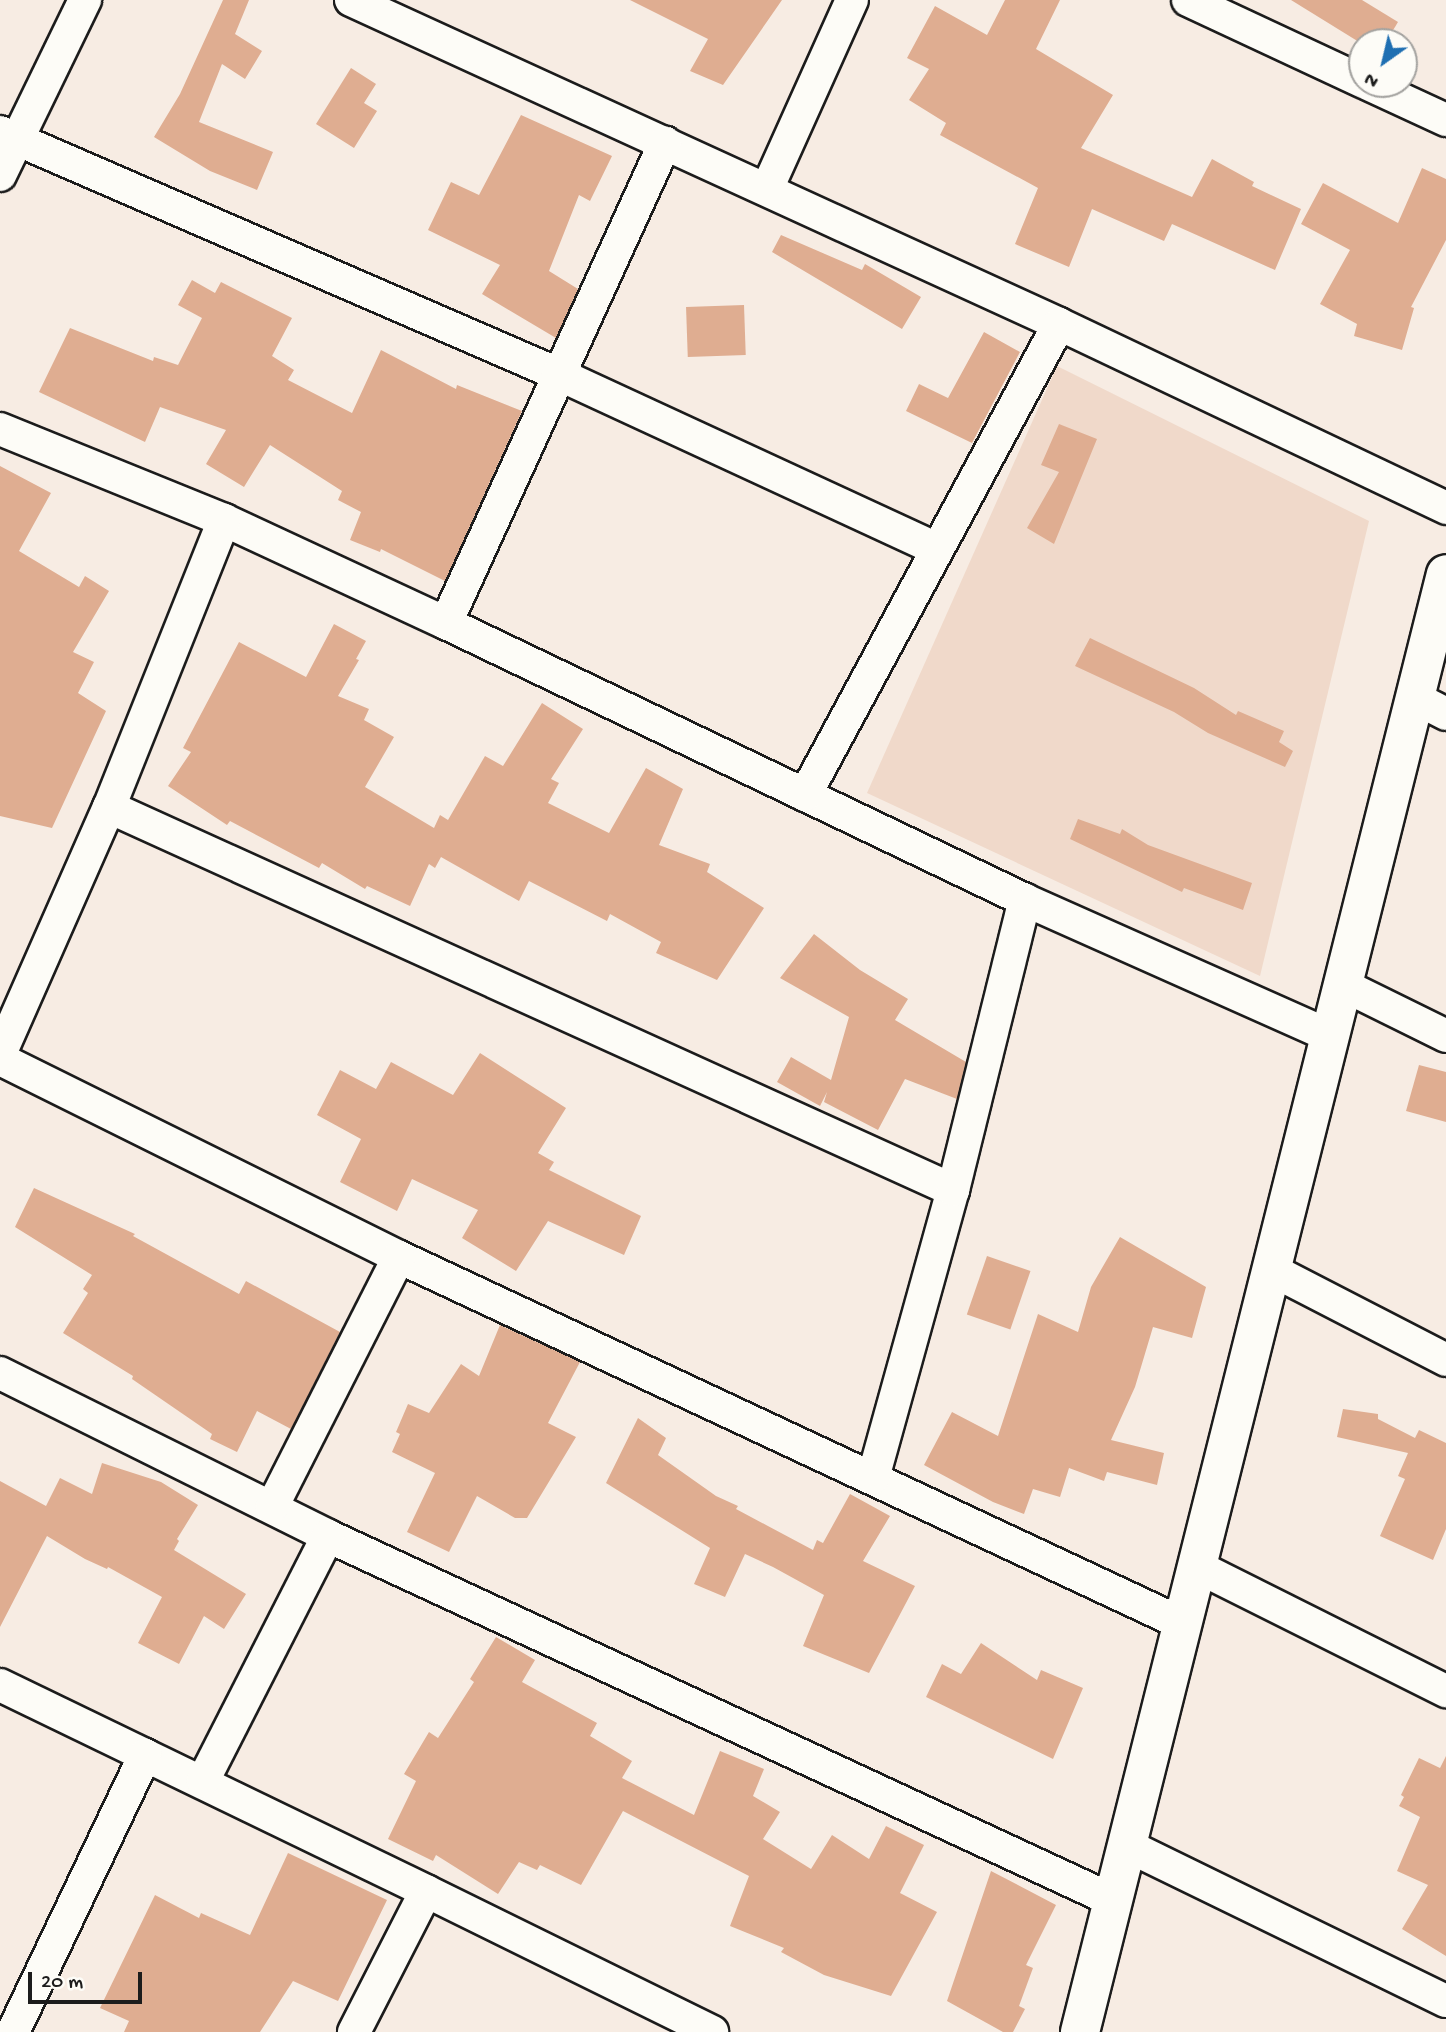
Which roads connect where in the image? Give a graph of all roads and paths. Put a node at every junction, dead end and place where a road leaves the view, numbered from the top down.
1 (85, 0) edge
2 (351, 0) edge
3 (852, 0) edge
4 (1188, 0) edge
5 (1233, 10) edge
6 (1348, 73) edge
7 (1398, 98) edge
8 (1446, 120) edge
9 (8, 135) edge
10 (665, 143) junction
11 (0, 175) edge
12 (767, 189) junction
13 (1059, 324) junction
14 (558, 374) junction
15 (0, 429) edge
16 (1446, 508) edge
17 (224, 520) junction
18 (936, 549) junction
19 (1446, 574) edge
20 (446, 623) junction
21 (1430, 706) edge
22 (805, 796) junction
23 (108, 807) junction
24 (1025, 900) junction
25 (1343, 985) junction
26 (1330, 1036) junction
27 (1446, 1036) edge
28 (0, 1057) edge
29 (953, 1190) junction
30 (399, 1257) junction
31 (1272, 1270) junction
32 (1446, 1360) edge
33 (0, 1373) edge
34 (873, 1478) junction
35 (272, 1507) junction
36 (328, 1536) junction
37 (1196, 1566) junction
38 (1181, 1623) junction
39 (0, 1685) edge
40 (1446, 1691) edge
41 (145, 1755) junction
42 (203, 1781) junction
43 (1126, 1845) junction
44 (426, 1891) junction
45 (1112, 1900) junction
46 (1446, 2001) edge
47 (12, 2014) edge
48 (703, 2030) edge
49 (354, 2032) edge
50 (1080, 2032) edge

1 - 9 street
2 - 10 street
3 - 12 street
4 - 5 street
5 - 6 street
7 - 8 street
9 - 11 street
9 - 14 street
10 - 12 street
10 - 14 street
12 - 13 street
13 - 16 street
13 - 18 street
14 - 18 street
14 - 20 street
15 - 17 street
17 - 20 street
17 - 23 street
18 - 22 street
19 - 21 street
20 - 22 street
21 - 25 street
22 - 24 street
23 - 28 street
23 - 29 street
24 - 26 street
24 - 29 street
25 - 26 street
25 - 27 street
26 - 31 street
28 - 30 street
29 - 34 street
30 - 34 street
30 - 35 street
31 - 32 street
31 - 37 street
33 - 35 street
34 - 38 street
35 - 36 street
36 - 42 street
36 - 45 street
37 - 38 street
37 - 40 street
38 - 43 street
39 - 41 street
41 - 42 street
41 - 47 street
42 - 44 street
43 - 45 street
43 - 46 street
44 - 48 street
44 - 49 street
45 - 50 street

